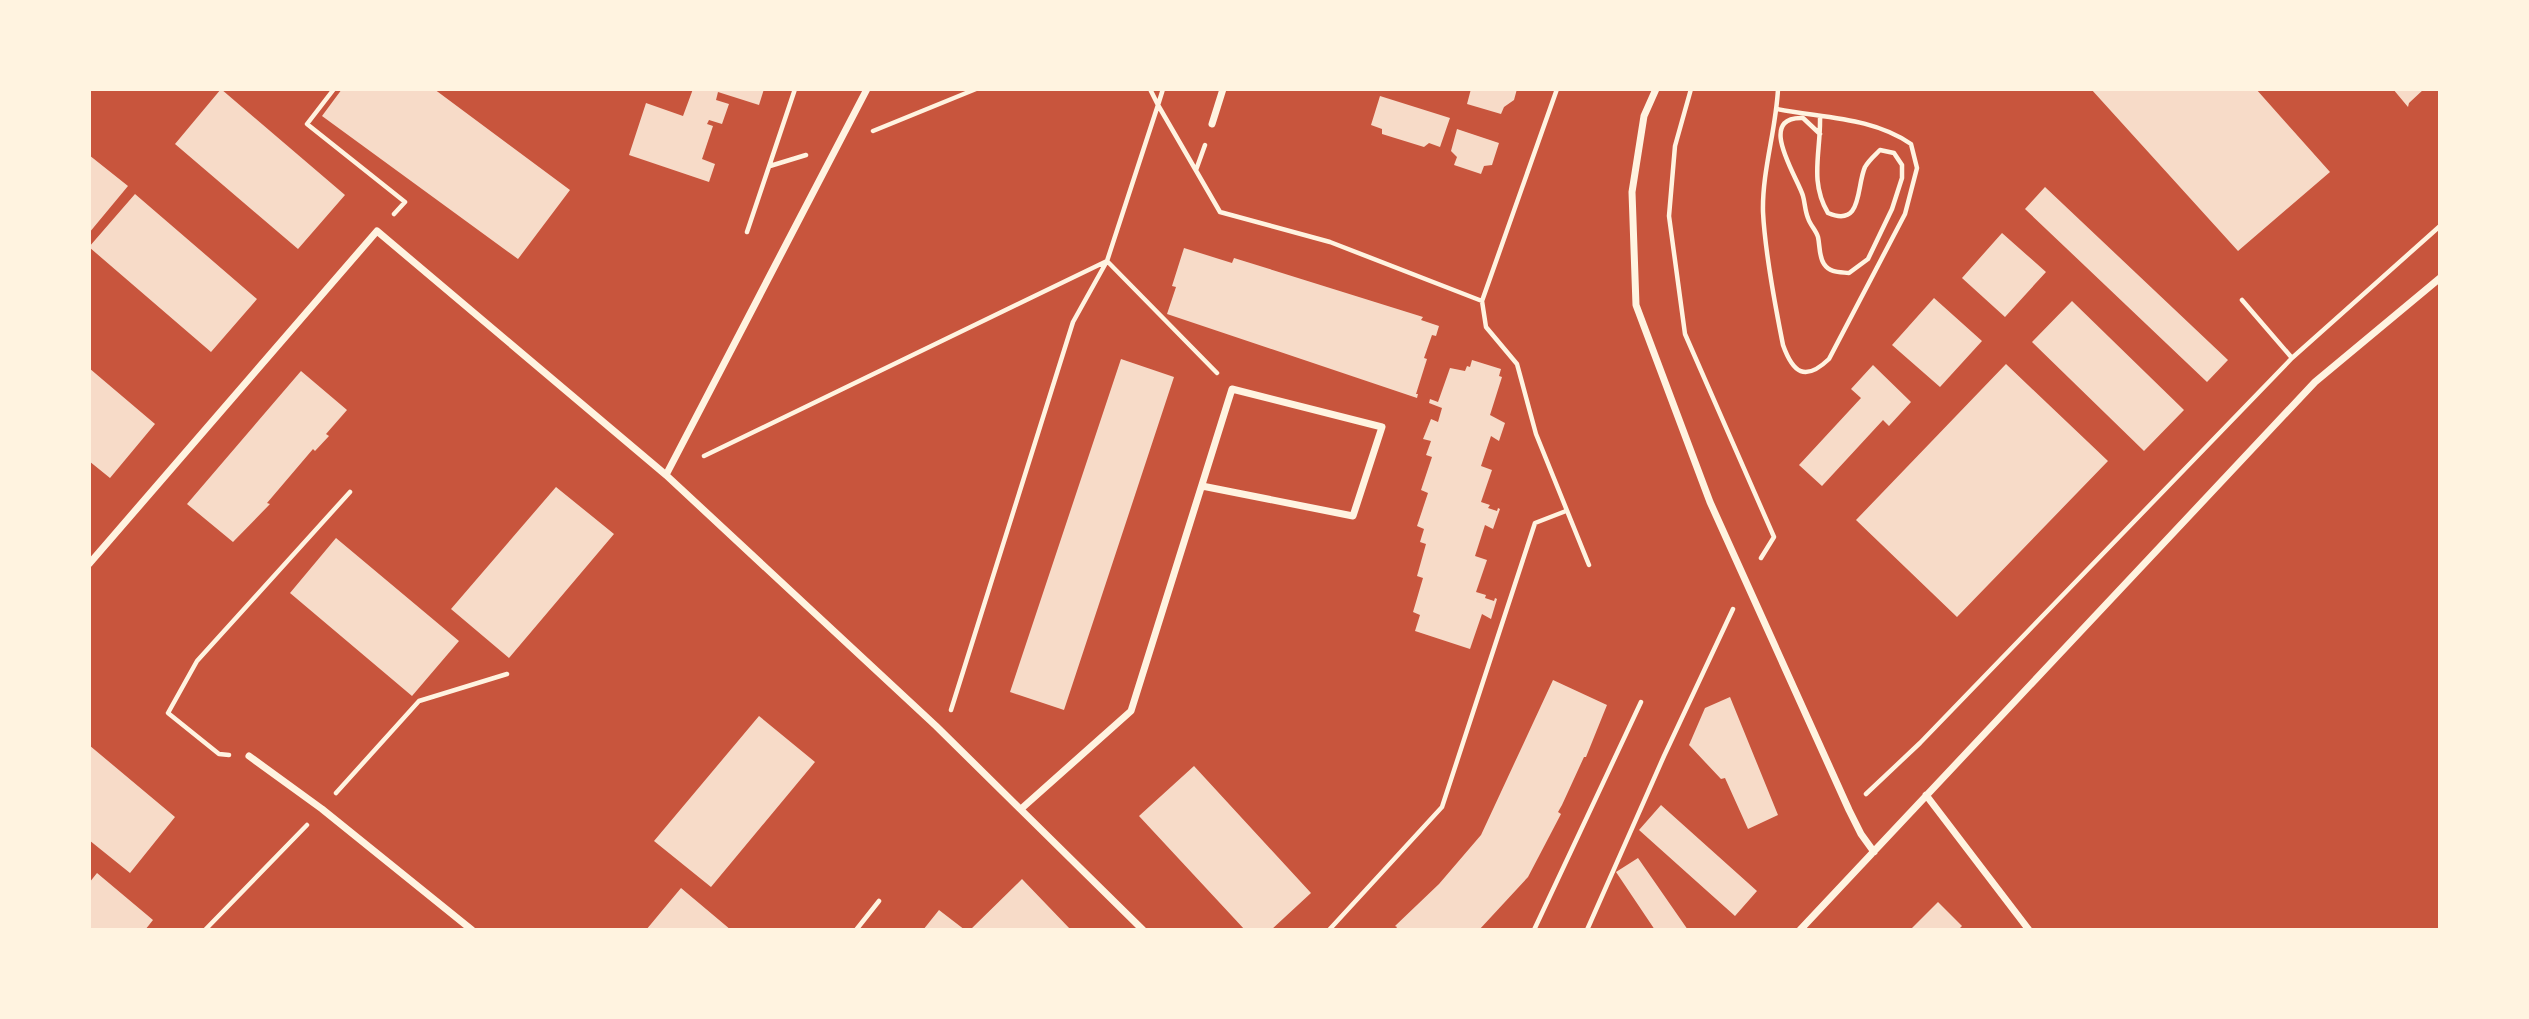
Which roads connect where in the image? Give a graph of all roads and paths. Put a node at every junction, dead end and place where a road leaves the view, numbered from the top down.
1 (334, 89) edge
2 (795, 89) edge
3 (867, 89) edge
4 (976, 89) edge
5 (1150, 89) edge
6 (1163, 89) edge
7 (1223, 89) edge
8 (1557, 89) edge
9 (1656, 89) edge
10 (1778, 89) edge
11 (1158, 105) junction
12 (1777, 109) junction
13 (1821, 117) junction
14 (1212, 124) dead end
15 (1820, 134) junction
16 (836, 145) junction
17 (2440, 226) edge
18 (377, 231) junction
19 (747, 232) dead end
20 (1107, 261) junction
21 (2440, 278) edge
22 (2242, 300) dead end
23 (1482, 301) junction
24 (2292, 358) junction
25 (1232, 389) junction
26 (666, 475) junction
27 (1202, 486) junction
28 (350, 492) dead end
29 (1566, 511) junction
30 (89, 564) edge
31 (1589, 565) dead end
32 (508, 674) dead end
33 (1641, 702) dead end
34 (936, 726) junction
35 (249, 756) joint
36 (1926, 795) junction
37 (322, 809) junction
38 (1021, 809) junction
39 (1849, 810) junction
40 (1874, 852) junction
41 (879, 901) dead end
42 (205, 930) edge
43 (472, 930) edge
44 (856, 930) edge
45 (1143, 930) edge
46 (1329, 930) edge
47 (1534, 930) edge
48 (1800, 930) edge
49 (2029, 930) edge

1 - 18 path
2 - 19 path
3 - 16 street
4 - 16 path
5 - 11 path
6 - 11 path
7 - 14 street
8 - 23 path
9 - 39 street
10 - 12 path
11 - 20 path
11 - 23 path
12 - 13 path
12 - 13 path
13 - 15 path
15 - 15 path
16 - 26 street
17 - 24 path
18 - 26 street
18 - 30 street
20 - 25 path
20 - 26 path
20 - 34 path
21 - 36 street
22 - 24 path
23 - 29 path
24 - 39 path
25 - 27 street
25 - 27 street
26 - 34 street
27 - 38 street
28 - 35 path
29 - 31 path
29 - 46 path
32 - 37 path
33 - 47 path
34 - 38 street
35 - 37 street
36 - 40 street
36 - 49 street
37 - 42 path
37 - 43 street
38 - 45 street
39 - 40 street
40 - 48 street
41 - 44 path

